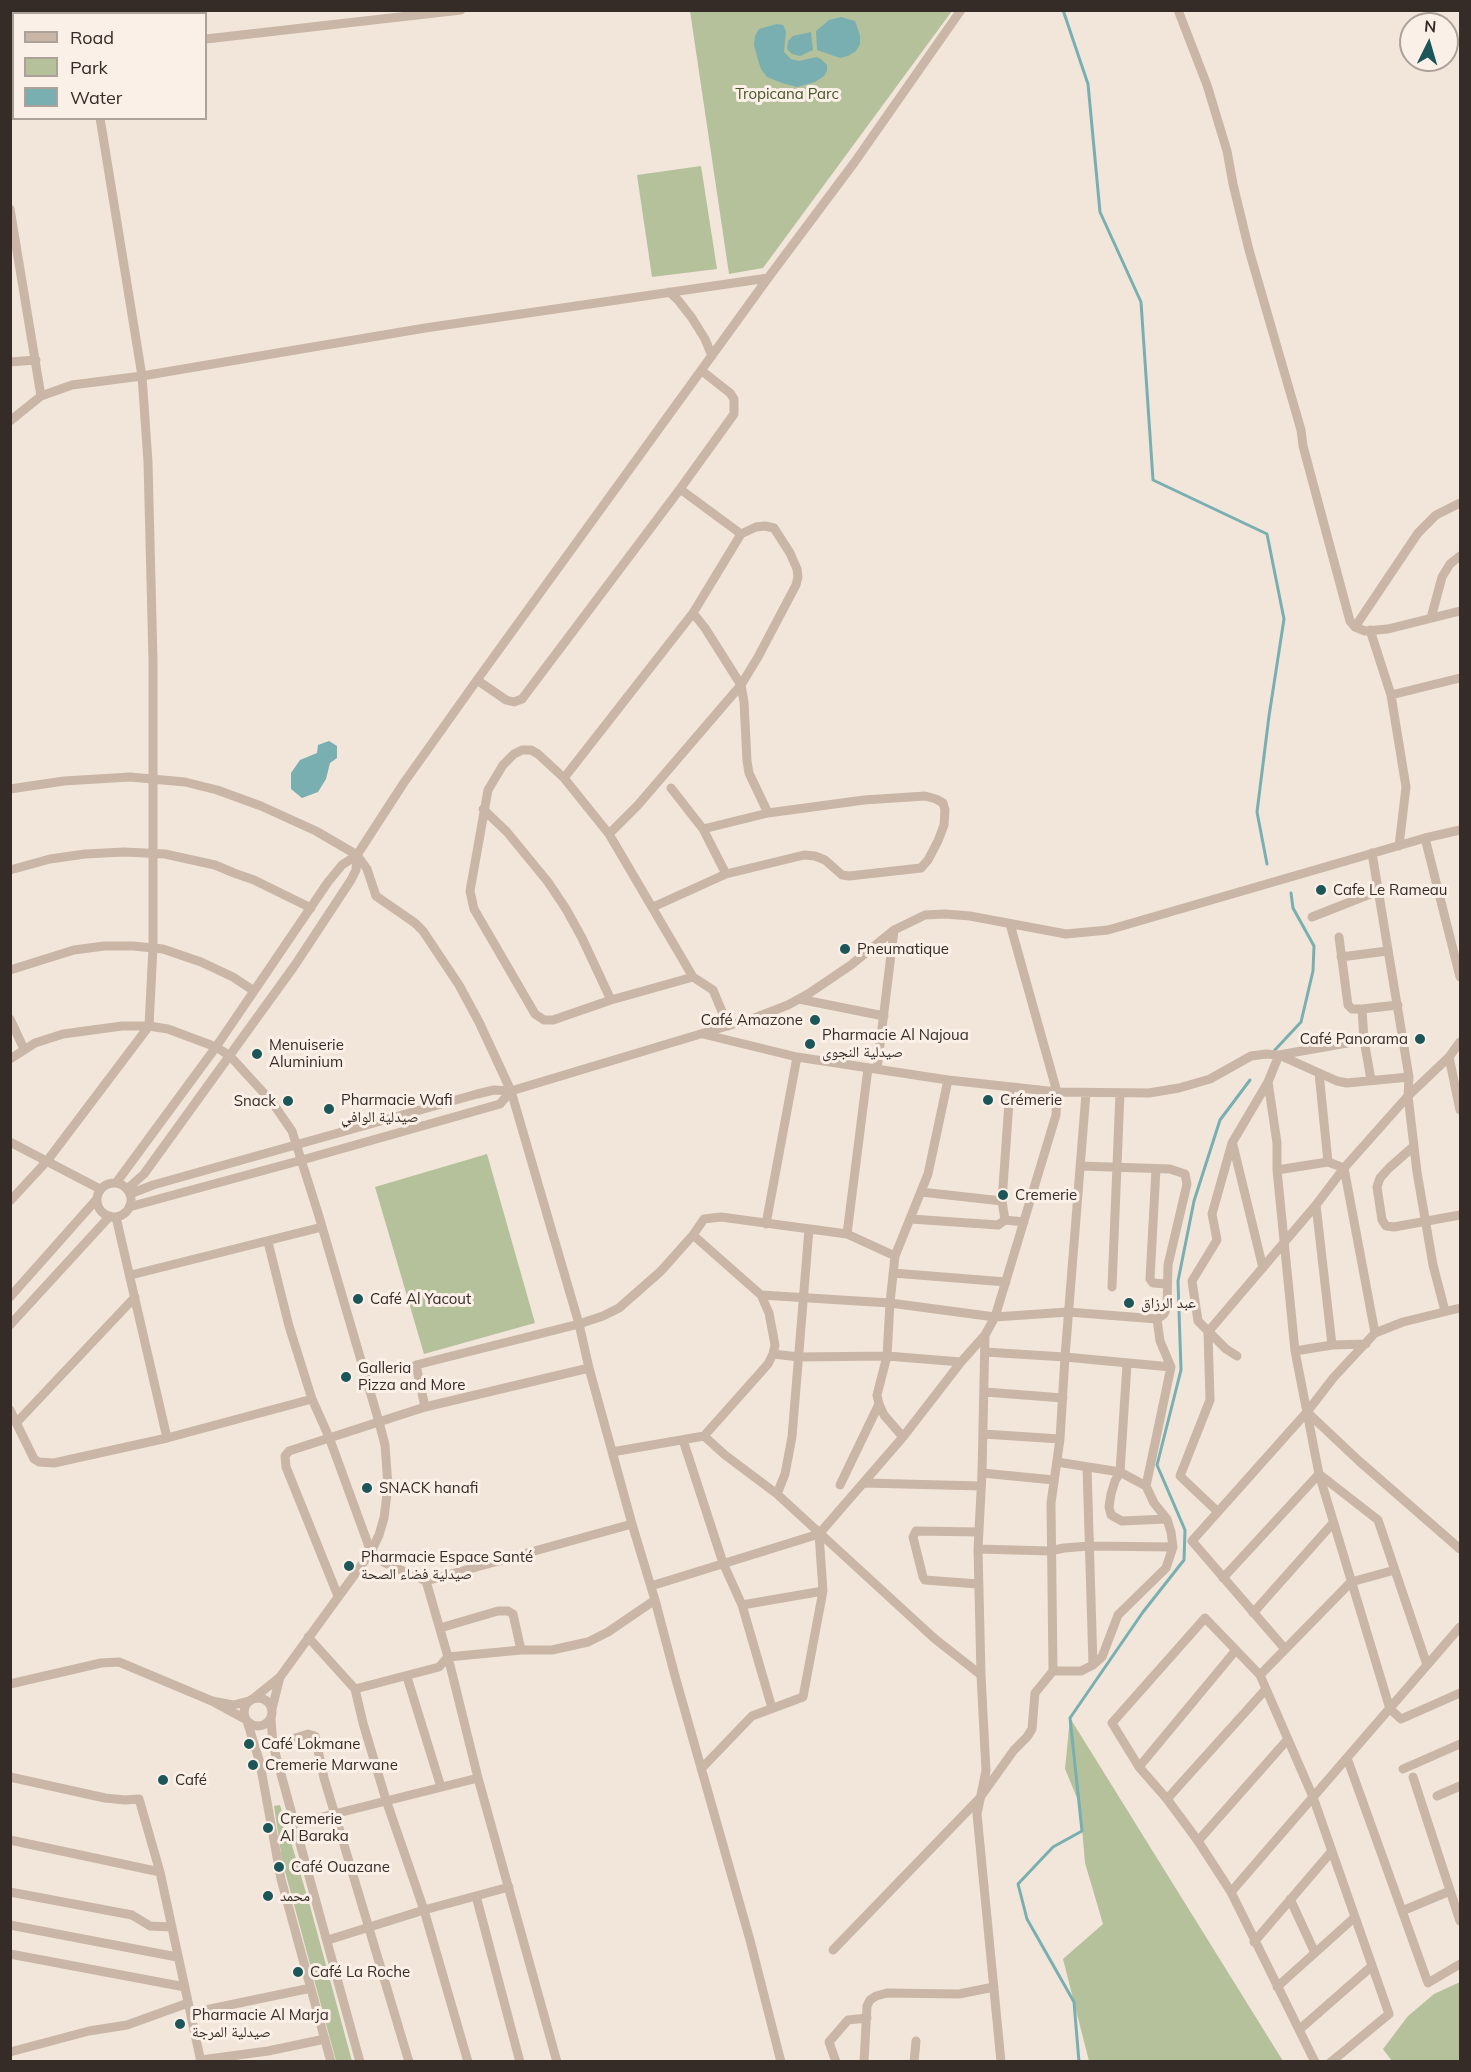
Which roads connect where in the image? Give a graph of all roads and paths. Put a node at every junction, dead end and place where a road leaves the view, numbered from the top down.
1 (461, 10) edge
2 (961, 10) edge
3 (1178, 10) edge
4 (207, 39) edge
5 (100, 120) edge
6 (10, 209) edge
7 (768, 278) junction
8 (669, 292) junction
9 (712, 356) junction
10 (36, 360) junction
11 (10, 362) edge
12 (702, 371) junction
13 (142, 376) junction
14 (41, 396) junction
15 (10, 421) edge
16 (680, 489) junction
17 (1461, 503) edge
18 (741, 534) junction
19 (1461, 556) edge
20 (1461, 611) edge
21 (693, 613) junction
22 (1431, 618) junction
23 (1355, 627) junction
24 (1370, 630) junction
25 (1461, 678) edge
26 (477, 680) junction
27 (741, 685) junction
28 (1391, 694) junction
29 (564, 778) junction
30 (153, 779) junction
31 (671, 788) dead end
32 (10, 789) edge
33 (483, 809) junction
34 (768, 813) junction
35 (703, 829) junction
36 (1461, 830) edge
37 (609, 834) junction
38 (1425, 838) junction
39 (1399, 846) junction
40 (152, 853) junction
41 (1372, 853) junction
42 (357, 855) junction
43 (10, 870) edge
44 (726, 874) junction
45 (1378, 891) junction
46 (653, 907) junction
47 (311, 908) junction
48 (1312, 917) dead end
49 (1010, 924) junction
50 (894, 930) junction
51 (1339, 938) dead end
52 (153, 947) junction
53 (1387, 951) junction
54 (1341, 957) junction
55 (10, 970) edge
56 (693, 977) junction
57 (1461, 977) edge
58 (254, 991) junction
59 (799, 999) junction
60 (610, 1000) junction
61 (1398, 1005) junction
62 (1362, 1009) junction
63 (884, 1016) junction
64 (10, 1019) edge
65 (149, 1026) junction
66 (728, 1026) junction
67 (704, 1034) junction
68 (1364, 1040) junction
69 (1461, 1042) edge
70 (216, 1047) junction
71 (24, 1048) junction
72 (1279, 1055) junction
73 (230, 1056) junction
74 (796, 1057) junction
75 (1449, 1057) junction
76 (10, 1059) edge
77 (873, 1068) junction
78 (1319, 1073) junction
79 (1409, 1077) junction
80 (948, 1080) junction
81 (1371, 1080) junction
82 (1268, 1082) junction
83 (1010, 1088) junction
84 (511, 1091) junction
85 (1057, 1092) junction
86 (1086, 1093) junction
87 (1120, 1094) junction
88 (1408, 1096) junction
89 (1460, 1109) edge
90 (10, 1142) edge
91 (1232, 1143) junction
92 (297, 1144) junction
93 (1414, 1146) junction
94 (302, 1160) junction
95 (47, 1161) junction
96 (1328, 1162) junction
97 (1080, 1166) junction
98 (1344, 1168) junction
99 (1118, 1169) junction
100 (1156, 1169) junction
101 (1277, 1170) junction
102 (144, 1174) junction
103 (116, 1183) junction
104 (153, 1185) junction
105 (100, 1189) junction
106 (129, 1192) junction
107 (921, 1192) junction
108 (96, 1200) junction
109 (10, 1201) edge
110 (1002, 1201) junction
111 (1316, 1205) junction
112 (129, 1207) junction
113 (1461, 1215) edge
114 (113, 1217) junction
115 (911, 1218) junction
116 (1005, 1220) junction
117 (1024, 1222) junction
118 (1426, 1222) junction
119 (766, 1224) junction
120 (322, 1227) junction
121 (809, 1229) junction
122 (847, 1234) junction
123 (693, 1235) junction
124 (268, 1242) junction
125 (1283, 1244) junction
126 (895, 1256) junction
127 (1263, 1268) junction
128 (893, 1273) junction
129 (131, 1275) junction
130 (1006, 1282) junction
131 (1166, 1284) junction
132 (1112, 1287) dead end
133 (761, 1295) junction
134 (135, 1296) junction
135 (10, 1297) edge
136 (803, 1297) junction
137 (890, 1303) junction
138 (1461, 1308) edge
139 (1445, 1311) junction
140 (1068, 1312) junction
141 (995, 1317) junction
142 (1157, 1319) junction
143 (579, 1324) junction
144 (10, 1325) edge
145 (1208, 1332) junction
146 (1375, 1333) junction
147 (985, 1335) junction
148 (1366, 1344) junction
149 (1332, 1346) junction
150 (1295, 1351) junction
151 (985, 1352) junction
152 (774, 1354) junction
153 (888, 1356) junction
154 (1237, 1356) dead end
155 (799, 1357) junction
156 (1065, 1357) junction
157 (962, 1362) junction
158 (1127, 1364) junction
159 (1171, 1367) junction
160 (589, 1368) junction
161 (985, 1392) junction
162 (1063, 1398) junction
163 (312, 1399) junction
164 (879, 1404) junction
165 (425, 1407) junction
166 (10, 1410) edge
167 (1308, 1412) junction
168 (18, 1421) junction
169 (379, 1422) junction
170 (983, 1434) junction
171 (704, 1436) junction
172 (329, 1437) junction
173 (903, 1437) junction
174 (167, 1438) junction
175 (1060, 1439) junction
176 (683, 1440) junction
177 (612, 1452) junction
178 (1057, 1462) junction
179 (1087, 1467) junction
180 (1120, 1472) junction
181 (982, 1473) junction
182 (1318, 1474) junction
183 (1054, 1480) junction
184 (865, 1483) junction
185 (840, 1485) dead end
186 (981, 1486) junction
187 (1146, 1486) junction
188 (777, 1494) junction
189 (1218, 1512) junction
190 (1167, 1519) junction
191 (1333, 1522) junction
192 (632, 1524) junction
193 (978, 1532) junction
194 (819, 1533) junction
195 (1089, 1546) junction
196 (1173, 1547) junction
197 (978, 1549) junction
198 (1461, 1549) edge
199 (1050, 1551) junction
200 (370, 1552) junction
201 (723, 1563) junction
202 (1395, 1570) junction
203 (1222, 1578) junction
204 (426, 1581) junction
205 (1351, 1582) junction
206 (978, 1584) junction
207 (651, 1586) junction
208 (823, 1591) junction
209 (338, 1596) junction
210 (655, 1600) junction
211 (742, 1605) junction
212 (1253, 1613) junction
213 (1461, 1627) edge
214 (440, 1628) junction
215 (308, 1637) junction
216 (1285, 1648) junction
217 (521, 1650) junction
218 (1236, 1650) junction
219 (448, 1657) junction
220 (1092, 1665) junction
221 (1427, 1665) junction
222 (1053, 1671) junction
223 (981, 1674) junction
224 (1260, 1675) junction
225 (280, 1677) junction
226 (407, 1677) junction
227 (10, 1684) edge
228 (355, 1689) junction
229 (1266, 1689) junction
230 (1461, 1693) edge
231 (251, 1699) junction
232 (212, 1701) junction
233 (772, 1708) junction
234 (1390, 1708) junction
235 (272, 1714) junction
236 (246, 1720) junction
237 (1288, 1739) junction
238 (1461, 1744) edge
239 (273, 1745) junction
240 (1347, 1758) junction
241 (1139, 1767) junction
242 (701, 1769) junction
243 (1403, 1769) dead end
244 (10, 1776) edge
245 (1413, 1777) dead end
246 (478, 1778) junction
247 (1461, 1786) edge
248 (441, 1787) junction
249 (1437, 1796) dead end
250 (1313, 1797) junction
251 (979, 1799) junction
252 (1167, 1799) junction
253 (386, 1800) junction
254 (334, 1812) junction
255 (294, 1824) junction
256 (10, 1840) edge
257 (1198, 1841) junction
258 (1332, 1851) junction
259 (160, 1872) junction
260 (509, 1887) junction
261 (1450, 1891) junction
262 (10, 1892) edge
263 (1231, 1892) junction
264 (476, 1896) junction
265 (1290, 1899) junction
266 (424, 1910) junction
267 (1402, 1911) junction
268 (1355, 1917) junction
269 (1461, 1921) edge
270 (10, 1925) edge
271 (172, 1927) junction
272 (369, 1928) junction
273 (328, 1940) junction
274 (1254, 1942) junction
275 (833, 1950) dead end
276 (1315, 1953) junction
277 (10, 1954) edge
278 (177, 1957) junction
279 (1461, 1964) edge
280 (1372, 1966) junction
281 (185, 1987) junction
282 (994, 1987) junction
283 (1277, 1987) junction
284 (311, 1988) junction
285 (189, 2008) junction
286 (867, 2018) junction
287 (1300, 2029) junction
288 (325, 2039) junction
289 (916, 2041) dead end
290 (10, 2052) edge
291 (201, 2061) edge
292 (331, 2061) edge
293 (360, 2061) edge
294 (409, 2061) edge
295 (468, 2061) edge
296 (520, 2061) edge
297 (557, 2061) edge
298 (781, 2061) edge
299 (836, 2061) edge
300 (864, 2061) edge
301 (914, 2061) edge
302 (1001, 2061) edge
303 (1315, 2061) edge
304 (1331, 2061) edge

1 - 4 street
2 - 7 street
3 - 23 street
5 - 13 street
6 - 10 street
7 - 8 street
7 - 9 street
8 - 9 street
8 - 13 street
9 - 12 street
10 - 11 street
10 - 14 street
12 - 16 street
12 - 26 street
13 - 14 street
13 - 30 street
14 - 15 street
16 - 18 street
16 - 26 street
17 - 23 street
18 - 21 street
18 - 27 street
19 - 22 street
20 - 22 street
21 - 27 street
21 - 29 street
22 - 24 street
23 - 24 street
24 - 28 street
25 - 28 street
26 - 42 street
27 - 34 street
27 - 37 street
28 - 39 street
29 - 33 street
29 - 37 street
30 - 32 street
30 - 40 street
30 - 42 street
31 - 35 street
33 - 60 street
33 - 60 street
34 - 35 street
34 - 44 street
35 - 44 street
36 - 38 street
37 - 46 street
38 - 39 street
38 - 57 street
39 - 41 street
40 - 43 street
40 - 47 street
40 - 52 street
41 - 45 street
41 - 49 street
42 - 47 street
42 - 73 street
42 - 84 street
44 - 46 street
45 - 48 street
45 - 53 street
46 - 56 street
47 - 58 street
49 - 50 street
49 - 85 street
50 - 59 street
50 - 63 street
51 - 54 street
52 - 55 street
52 - 58 street
52 - 65 street
53 - 54 street
53 - 61 street
54 - 62 street
56 - 60 street
56 - 66 street
58 - 70 street
59 - 63 street
59 - 66 street
61 - 62 street
61 - 79 street
62 - 68 street
63 - 77 street
64 - 71 street
65 - 70 street
65 - 71 street
65 - 95 street
66 - 67 street
67 - 74 street
67 - 84 street
68 - 72 street
68 - 81 street
69 - 75 street
70 - 73 street
70 - 103 street
71 - 76 street
72 - 78 street
72 - 82 street
72 - 87 street
73 - 92 street
73 - 102 street
74 - 77 street
74 - 119 street
75 - 88 street
75 - 89 street
77 - 80 street
77 - 122 street
78 - 81 street
78 - 96 street
79 - 81 street
79 - 88 street
80 - 83 street
80 - 107 street
82 - 91 street
82 - 101 street
83 - 85 street
83 - 110 street
84 - 92 street
84 - 94 street
84 - 143 street
85 - 86 street
85 - 117 street
86 - 87 street
86 - 97 street
87 - 99 street
88 - 93 street
88 - 98 street
90 - 95 street
91 - 127 street
91 - 145 street
92 - 94 street
92 - 104 street
93 - 118 street
93 - 118 street
94 - 112 street
94 - 120 street
95 - 105 street
95 - 109 street
96 - 98 street
96 - 101 street
97 - 99 street
97 - 140 street
98 - 111 street
98 - 146 street
99 - 100 street
99 - 132 street
100 - 131 street
100 - 131 street
101 - 125 street
102 - 104 street
102 - 106 street
103 - 105 street
103 - 106 street
104 - 106 street
105 - 108 street
106 - 112 street
107 - 110 street
107 - 115 street
108 - 114 street
108 - 135 street
110 - 116 street
111 - 125 street
111 - 149 street
112 - 114 street
113 - 118 street
114 - 129 street
114 - 144 street
115 - 116 street
115 - 126 street
116 - 117 street
117 - 130 street
118 - 139 street
119 - 121 street
119 - 123 street
120 - 124 street
120 - 169 street
121 - 122 street
121 - 136 street
122 - 126 street
123 - 133 street
123 - 143 street
124 - 129 street
124 - 163 street
125 - 127 street
125 - 150 street
126 - 128 street
127 - 145 street
128 - 130 street
128 - 137 street
129 - 134 street
130 - 141 street
131 - 142 street
133 - 136 street
133 - 152 street
134 - 168 street
134 - 174 street
136 - 137 street
136 - 155 street
137 - 141 street
137 - 153 street
138 - 139 street
139 - 146 street
140 - 141 street
140 - 142 street
140 - 156 street
141 - 147 street
142 - 159 street
143 - 160 street
143 - 165 street
145 - 154 street
145 - 189 street
146 - 148 street
147 - 151 street
147 - 157 street
148 - 149 street
148 - 167 street
149 - 150 street
150 - 167 street
151 - 156 street
151 - 161 street
152 - 155 street
152 - 171 street
153 - 155 street
153 - 157 street
153 - 164 street
155 - 188 street
156 - 158 street
156 - 162 street
157 - 173 street
158 - 159 street
158 - 180 street
159 - 187 street
160 - 165 street
160 - 177 street
161 - 162 street
161 - 170 street
162 - 175 street
163 - 172 street
163 - 174 street
164 - 173 street
164 - 185 street
165 - 169 street
166 - 168 street
167 - 182 street
167 - 189 street
167 - 198 street
168 - 174 street
169 - 172 street
169 - 200 street
170 - 175 street
170 - 181 street
171 - 176 street
171 - 188 street
172 - 200 street
172 - 209 street
173 - 184 street
175 - 178 street
176 - 177 street
176 - 201 street
177 - 192 street
178 - 179 street
178 - 183 street
179 - 180 street
179 - 195 street
180 - 187 street
180 - 190 street
181 - 183 street
181 - 186 street
182 - 191 street
182 - 202 street
182 - 203 street
183 - 199 street
184 - 186 street
184 - 194 street
186 - 193 street
187 - 190 street
188 - 194 street
189 - 203 street
190 - 196 street
191 - 205 street
191 - 212 street
192 - 204 street
192 - 207 street
193 - 197 street
193 - 206 street
194 - 201 street
194 - 208 street
194 - 223 street
195 - 196 street
195 - 199 street
195 - 220 street
196 - 220 street
197 - 199 street
197 - 206 street
199 - 222 street
200 - 204 street
200 - 209 street
201 - 207 street
201 - 211 street
202 - 205 street
202 - 221 street
203 - 212 street
204 - 214 street
205 - 216 street
205 - 234 street
206 - 223 street
207 - 210 street
208 - 211 street
208 - 233 street
209 - 215 street
210 - 217 street
210 - 242 street
211 - 233 street
212 - 216 street
213 - 221 street
214 - 217 street
214 - 219 street
215 - 225 street
215 - 228 street
216 - 224 street
217 - 219 street
218 - 224 street
218 - 241 street
218 - 241 street
219 - 226 street
219 - 246 street
220 - 222 street
221 - 234 street
222 - 251 street
223 - 251 street
224 - 229 street
225 - 231 street
225 - 235 street
226 - 228 street
226 - 248 street
227 - 232 street
228 - 253 street
229 - 237 street
229 - 252 street
230 - 234 street
231 - 232 street
231 - 235 street
231 - 236 street
232 - 236 street
233 - 242 street
234 - 240 street
235 - 236 street
235 - 239 street
236 - 284 street
237 - 250 street
237 - 257 street
238 - 243 street
239 - 254 street
239 - 255 street
240 - 250 street
240 - 267 street
241 - 252 street
242 - 298 street
244 - 259 street
245 - 261 street
246 - 248 street
246 - 260 street
247 - 249 street
248 - 253 street
250 - 258 street
250 - 263 street
251 - 275 street
251 - 282 street
252 - 257 street
253 - 254 street
253 - 266 street
254 - 255 street
254 - 272 street
255 - 273 street
256 - 259 street
257 - 263 street
258 - 265 street
258 - 268 street
259 - 271 street
260 - 264 street
260 - 297 street
261 - 267 street
261 - 269 street
262 - 271 street
263 - 274 street
264 - 266 street
264 - 296 street
265 - 274 street
265 - 276 street
266 - 272 street
266 - 295 street
267 - 279 street
268 - 276 street
268 - 280 street
270 - 278 street
271 - 278 street
272 - 273 street
272 - 294 street
273 - 293 street
274 - 283 street
276 - 283 street
277 - 281 street
278 - 281 street
280 - 287 street
280 - 304 street
281 - 285 street
282 - 286 street
282 - 302 street
283 - 287 street
284 - 285 street
284 - 288 street
285 - 290 street
285 - 291 street
286 - 299 street
286 - 300 street
287 - 303 street
288 - 291 street
288 - 292 street
289 - 301 street

